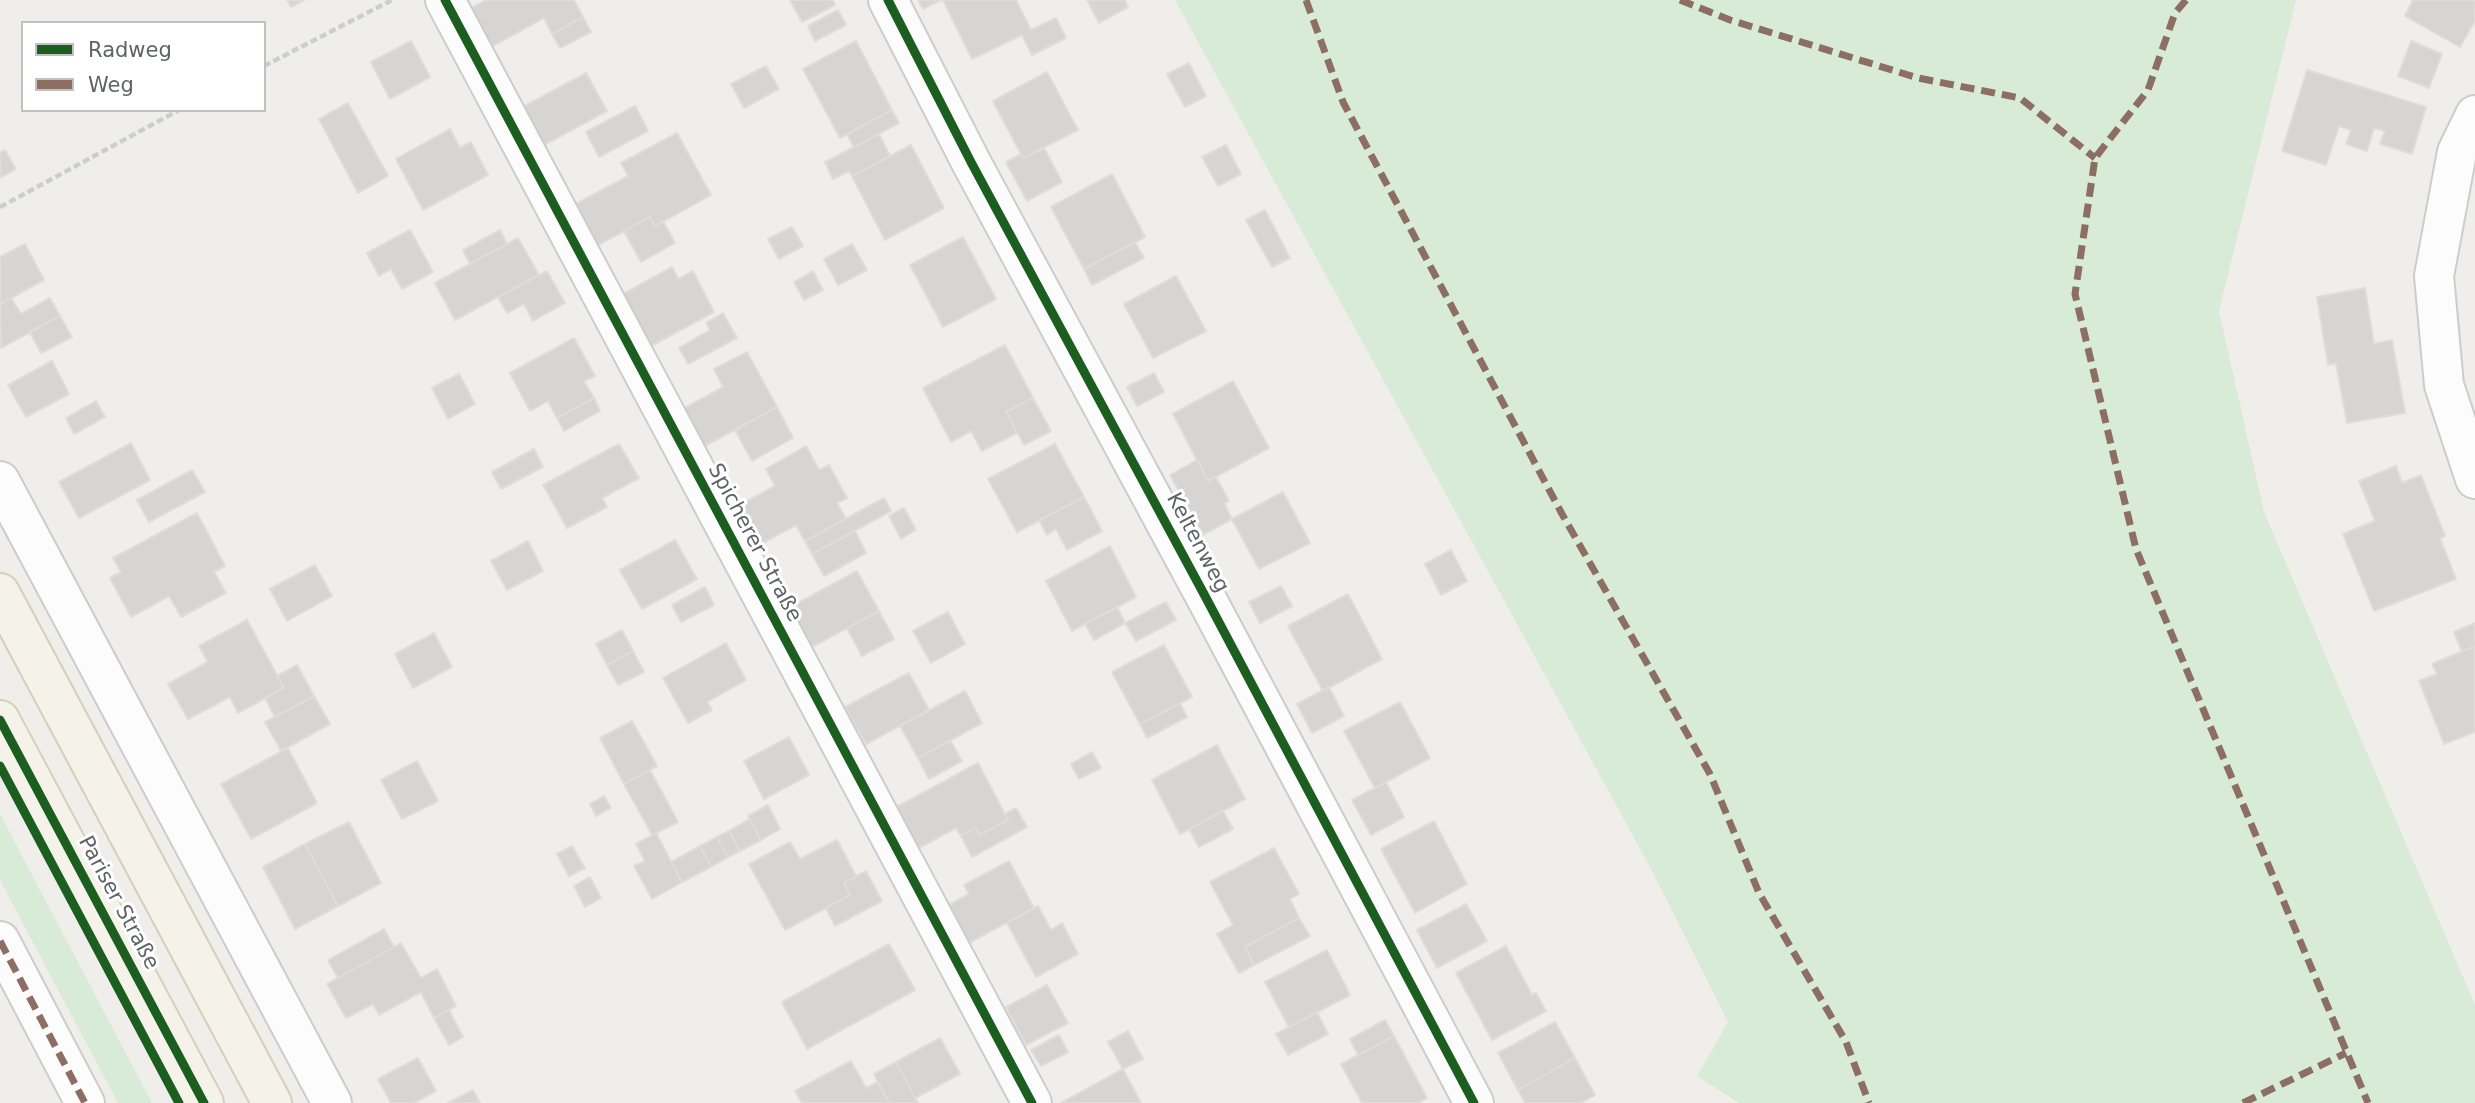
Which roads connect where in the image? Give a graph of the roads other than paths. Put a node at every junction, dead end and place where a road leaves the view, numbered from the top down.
1 (445, 0) edge
2 (888, 0) edge
3 (2475, 115) edge
4 (2475, 479) edge
5 (0, 481) edge
6 (0, 593) edge
7 (0, 720) edge
8 (0, 942) edge
9 (85, 1103) edge
10 (204, 1103) edge
11 (272, 1103) edge
12 (332, 1103) edge
13 (1032, 1103) edge
14 (1474, 1103) edge

1 - 13 street, Spicherer Straße
2 - 14 street, Keltenweg
3 - 4 street
5 - 12 street
6 - 11 main road, Pariser Straße
7 - 10 main road, Pariser Straße
8 - 9 street

